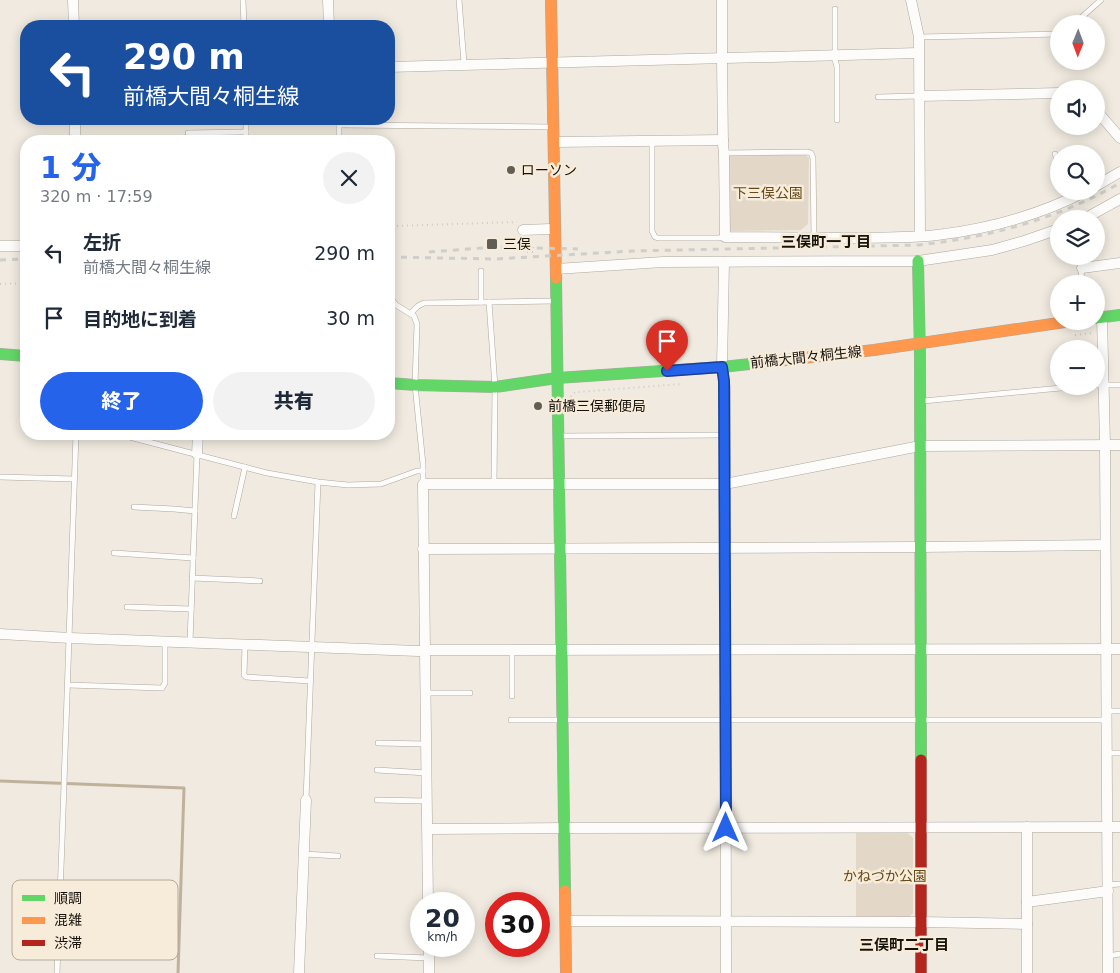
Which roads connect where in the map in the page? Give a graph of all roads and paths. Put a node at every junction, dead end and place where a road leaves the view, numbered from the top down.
1 (73, 0) edge
2 (244, 0) edge
3 (328, 0) edge
4 (459, 0) edge
5 (551, 0) edge
6 (722, 0) edge
7 (912, 0) edge
8 (1102, 0) edge
9 (835, 9) dead end
10 (1084, 15) edge
11 (74, 20) edge
12 (244, 20) edge
13 (329, 20) edge
14 (1050, 34) edge
15 (919, 37) junction
16 (918, 53) junction
17 (834, 56) junction
18 (722, 59) junction
19 (552, 64) junction
20 (462, 65) junction
21 (395, 67) edge
22 (1050, 93) edge
23 (919, 96) junction
24 (878, 97) dead end
25 (837, 120) dead end
26 (1105, 120) edge
27 (395, 124) edge
28 (246, 125) edge
29 (554, 128) junction
30 (246, 132) joint
31 (188, 133) dead end
32 (1120, 138) edge
33 (723, 140) junction
34 (652, 141) junction
35 (555, 142) junction
36 (724, 153) junction
37 (1120, 172) edge
38 (1105, 181) edge
39 (1120, 199) edge
40 (1059, 200) edge
41 (1100, 210) edge
42 (395, 226) edge
43 (524, 226) joint
44 (550, 228) dead end
45 (1050, 233) edge
46 (920, 236) junction
47 (725, 237) junction
48 (814, 238) junction
49 (0, 246) edge
50 (20, 246) edge
51 (918, 261) junction
52 (724, 262) junction
53 (1120, 263) edge
54 (1082, 265) edge
55 (1082, 268) junction
56 (556, 269) junction
57 (481, 271) dead end
58 (1082, 275) edge
59 (20, 283) edge
60 (0, 284) edge
61 (557, 300) junction
62 (481, 302) junction
63 (489, 302) junction
64 (395, 303) edge
65 (411, 313) junction
66 (1120, 315) edge
67 (1105, 317) edge
68 (1050, 324) edge
69 (920, 343) junction
70 (0, 354) edge
71 (20, 356) edge
72 (722, 367) junction
73 (557, 378) junction
74 (395, 383) edge
75 (415, 385) junction
76 (1105, 385) edge
77 (1120, 385) edge
78 (495, 387) junction
79 (1050, 389) edge
80 (1101, 395) edge
81 (920, 401) junction
82 (725, 435) junction
83 (559, 436) junction
84 (76, 440) edge
85 (140, 440) edge
86 (198, 440) edge
87 (1105, 445) junction
88 (1120, 445) edge
89 (920, 446) junction
90 (197, 454) junction
91 (245, 468) junction
92 (423, 471) junction
93 (0, 477) edge
94 (74, 479) junction
95 (318, 482) junction
96 (423, 484) junction
97 (494, 484) junction
98 (560, 484) junction
99 (725, 484) junction
100 (134, 507) dead end
101 (195, 511) junction
102 (234, 516) dead end
103 (1105, 545) junction
104 (920, 547) junction
105 (561, 548) junction
106 (725, 548) junction
107 (423, 549) junction
108 (114, 553) dead end
109 (193, 558) junction
110 (192, 578) junction
111 (260, 581) dead end
112 (127, 607) dead end
113 (191, 609) junction
114 (0, 634) edge
115 (70, 638) junction
116 (165, 642) junction
117 (190, 642) junction
118 (245, 644) junction
119 (312, 647) junction
120 (562, 649) junction
121 (725, 649) junction
122 (920, 649) junction
123 (1106, 649) junction
124 (1120, 649) edge
125 (424, 650) junction
126 (512, 650) junction
127 (310, 681) junction
128 (68, 685) junction
129 (425, 693) junction
130 (470, 693) dead end
131 (512, 696) dead end
132 (1120, 711) edge
133 (1107, 715) junction
134 (921, 719) junction
135 (511, 720) dead end
136 (564, 720) junction
137 (726, 720) junction
138 (378, 743) dead end
139 (426, 744) junction
140 (1107, 753) junction
141 (1120, 753) edge
142 (378, 770) dead end
143 (426, 773) junction
144 (306, 800) joint
145 (377, 800) dead end
146 (427, 801) junction
147 (1027, 827) junction
148 (1107, 827) junction
149 (1120, 827) edge
150 (564, 828) junction
151 (726, 828) junction
152 (920, 828) junction
153 (428, 829) junction
154 (304, 854) junction
155 (338, 856) dead end
156 (61, 880) edge
157 (1120, 884) edge
158 (1108, 888) junction
159 (428, 892) edge
160 (1027, 902) junction
161 (566, 922) junction
162 (725, 922) junction
163 (920, 922) junction
164 (1027, 924) junction
165 (1120, 954) edge
166 (377, 956) dead end
167 (1108, 956) junction
168 (429, 958) joint
169 (57, 960) edge
170 (57, 973) edge
171 (300, 973) edge
172 (429, 973) edge
173 (566, 973) edge
174 (726, 973) edge
175 (921, 973) edge
176 (1027, 973) edge
177 (1108, 973) edge

1 - 11 street
2 - 12 lane
3 - 13 street
4 - 20 lane
5 - 19 street
6 - 18 street
7 - 15 street
8 - 10 lane
9 - 17 lane
14 - 15 lane
15 - 16 street
16 - 17 street
16 - 23 street
17 - 18 street
17 - 25 lane
18 - 19 street
18 - 33 street
19 - 20 street
19 - 29 street
20 - 21 street
22 - 23 street
23 - 24 lane
23 - 46 street
26 - 32 street
27 - 29 lane
28 - 30 lane
29 - 35 street
30 - 31 lane
33 - 34 street
33 - 36 street
34 - 35 street
34 - 47 lane
35 - 56 street
36 - 47 street
36 - 48 lane
37 - 38 street
39 - 41 street
40 - 46 street
42 - 43 path
43 - 44 street
45 - 51 street
46 - 48 street
47 - 48 street
49 - 50 street
51 - 52 street
51 - 69 street
52 - 56 street
52 - 72 street
53 - 55 street
54 - 55 lane
55 - 58 lane
56 - 61 street
57 - 62 lane
59 - 60 path
61 - 63 lane
61 - 73 street
62 - 63 lane
62 - 65 lane
63 - 78 lane
64 - 65 lane
65 - 75 lane
66 - 67 street
68 - 69 street, 前橋大間々桐生線
69 - 72 street, 前橋大間々桐生線
69 - 81 street
70 - 71 street
72 - 73 street, 前橋大間々桐生線
72 - 82 street
73 - 78 street, 前橋大間々桐生線
73 - 83 street
74 - 75 street, 前橋大間々桐生線
75 - 78 street, 前橋大間々桐生線
75 - 92 lane
76 - 77 lane
78 - 97 lane
79 - 81 lane
80 - 87 street
81 - 89 street
82 - 83 lane
82 - 99 street
83 - 98 street
84 - 94 lane
85 - 90 lane
86 - 90 street
87 - 88 street
87 - 89 street
87 - 103 street
89 - 99 street
89 - 104 street
90 - 91 lane
90 - 101 lane
91 - 95 lane
91 - 102 lane
92 - 95 lane
92 - 96 lane
93 - 94 lane
94 - 115 lane
95 - 119 lane
96 - 97 street
96 - 107 street
97 - 98 street
98 - 99 street
98 - 105 street
99 - 106 street
100 - 101 lane
101 - 109 lane
103 - 104 street
103 - 123 street
104 - 106 street
104 - 122 street
105 - 106 street
105 - 107 street
105 - 120 street
106 - 121 street
107 - 125 street
108 - 109 lane
109 - 110 lane
110 - 111 lane
110 - 113 lane
112 - 113 lane
113 - 117 lane
114 - 115 street
115 - 116 street
115 - 128 lane
116 - 117 street
116 - 128 lane
117 - 118 street
118 - 119 street
118 - 127 lane
119 - 125 street
119 - 127 lane
120 - 121 street
120 - 126 street
120 - 136 street
121 - 122 street
121 - 137 street
122 - 123 street
122 - 134 street
123 - 124 street
123 - 133 street
125 - 126 street
125 - 129 street
126 - 131 lane
127 - 144 lane
128 - 156 lane
129 - 130 lane
129 - 139 street
132 - 133 lane
133 - 134 lane
133 - 140 street
134 - 137 lane
134 - 152 street
135 - 136 lane
136 - 137 lane
136 - 150 street
137 - 151 street
138 - 139 lane
139 - 143 street
140 - 141 lane
140 - 148 street
142 - 143 lane
143 - 146 street
144 - 154 street
145 - 146 lane
146 - 153 street
147 - 148 street
147 - 152 street
147 - 160 street
148 - 149 street
148 - 158 street
150 - 151 street
150 - 153 street
150 - 161 street
151 - 152 street
151 - 162 street
152 - 163 street
153 - 159 street
154 - 155 lane
154 - 171 street
157 - 158 lane
158 - 160 street
158 - 167 street
160 - 164 street
161 - 162 street
161 - 173 street
162 - 163 street
162 - 174 street
163 - 164 street
163 - 175 street
164 - 176 street
165 - 167 lane
166 - 168 lane
167 - 177 street
168 - 172 street
169 - 170 lane

